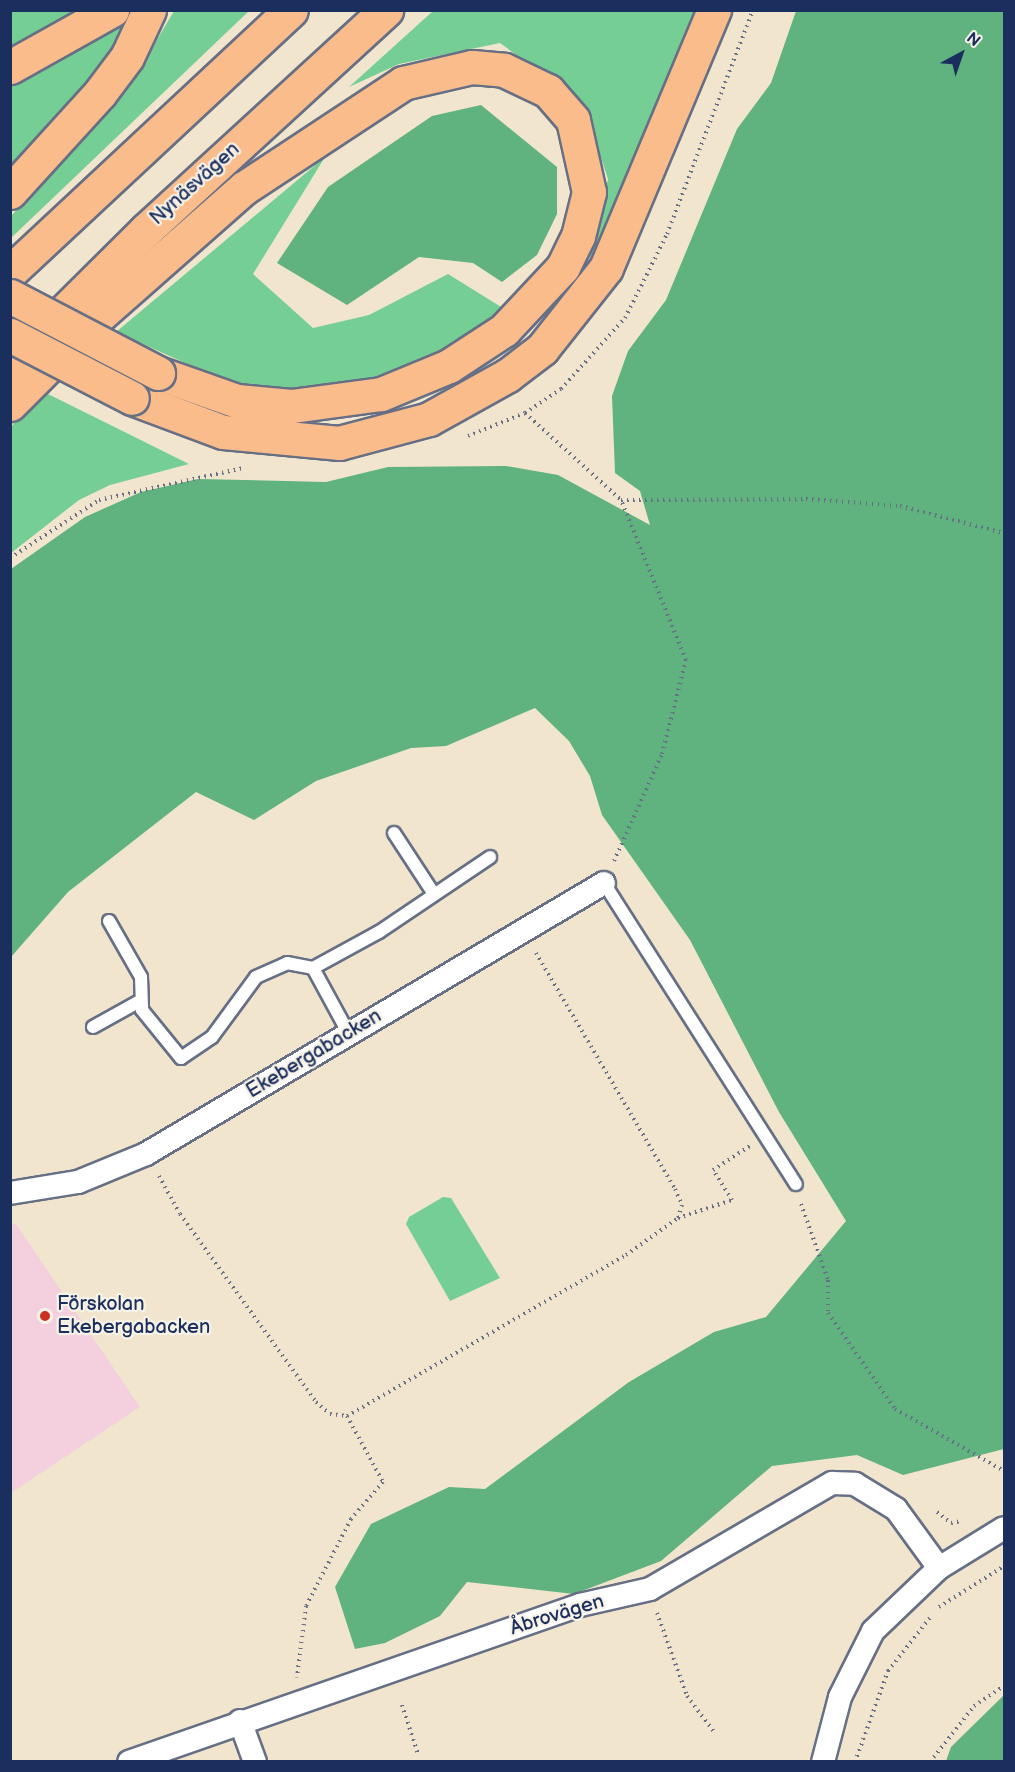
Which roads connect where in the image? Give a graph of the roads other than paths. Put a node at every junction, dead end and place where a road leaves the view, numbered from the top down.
1 (112, 10) edge
2 (149, 10) edge
3 (291, 10) edge
4 (386, 10) edge
5 (714, 10) edge
6 (10, 67) edge
7 (10, 192) edge
8 (10, 272) edge
9 (10, 296) edge
10 (10, 335) edge
11 (10, 365) edge
12 (10, 404) edge
13 (394, 833) dead end
14 (490, 857) dead end
15 (604, 883) joint
16 (432, 891) junction
17 (109, 921) dead end
18 (313, 968) junction
19 (138, 1002) junction
20 (93, 1027) dead end
21 (349, 1034) junction
22 (796, 1184) road end
23 (10, 1193) edge
24 (1005, 1528) edge
25 (939, 1568) junction
26 (240, 1721) junction
27 (129, 1761) edge
28 (255, 1761) edge
29 (823, 1761) edge

1 - 6 highway
2 - 7 highway
3 - 8 highway
4 - 11 highway, Nynäsvägen
5 - 10 highway, bridge
9 - 12 highway, bridge
13 - 16 lane
14 - 16 lane
15 - 21 street, Ekebergabacken
15 - 22 lane
16 - 18 lane
17 - 19 lane
18 - 19 lane
18 - 21 lane
19 - 20 lane
21 - 23 street, Ekebergabacken
24 - 25 street
25 - 26 street, Åbrovägen
25 - 29 street
26 - 27 street, Åbrovägen
26 - 28 street

